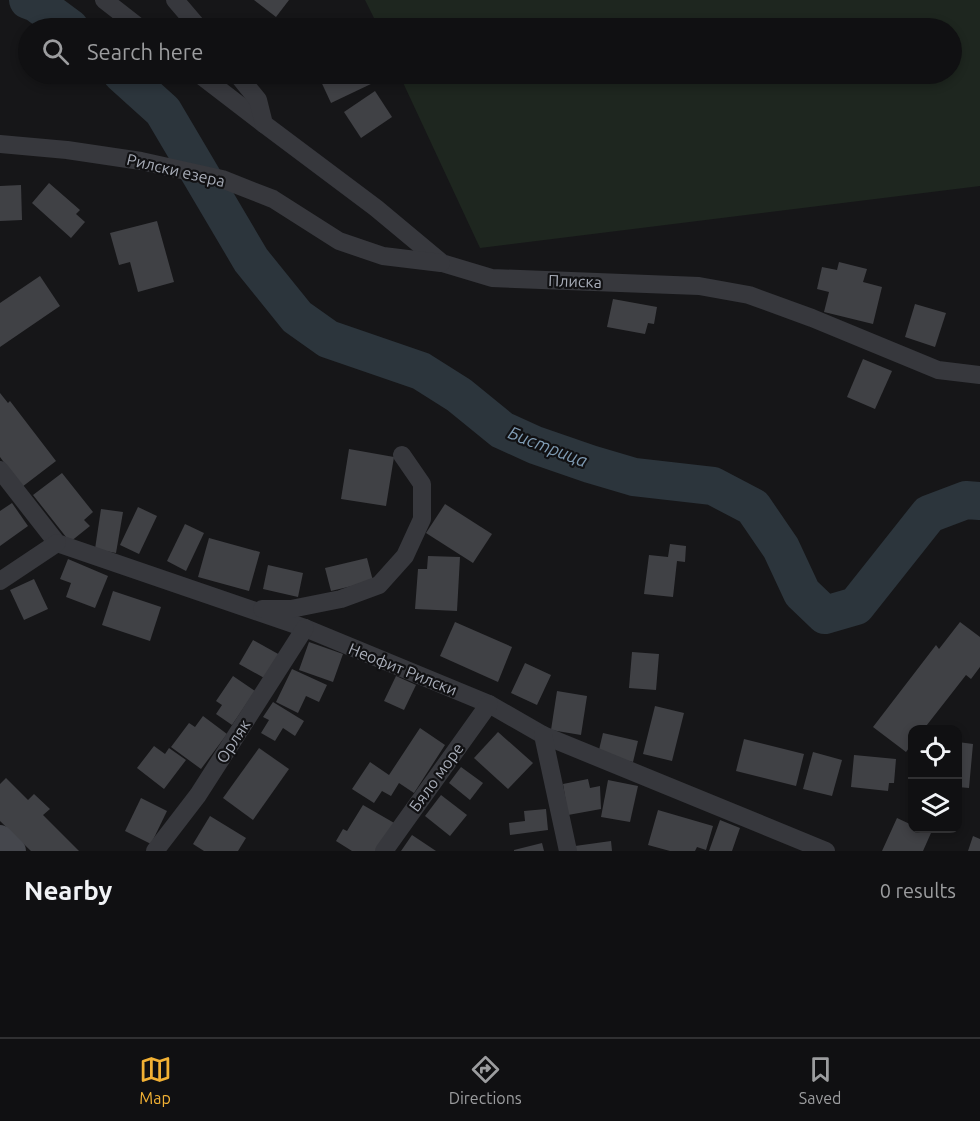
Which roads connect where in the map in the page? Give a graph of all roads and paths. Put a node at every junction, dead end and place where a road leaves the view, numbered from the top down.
1 (104, 0) edge
2 (175, 0) edge
3 (128, 18) edge
4 (190, 18) edge
5 (212, 84) edge
6 (245, 84) edge
7 (264, 124) junction
8 (0, 144) edge
9 (442, 263) junction
10 (980, 375) edge
11 (402, 455) dead end
12 (0, 470) edge
13 (57, 543) junction
14 (0, 581) edge
15 (248, 610) junction
16 (305, 628) junction
17 (489, 704) junction
18 (543, 735) junction
19 (0, 838) edge
20 (820, 850) edge
21 (13, 851) edge
22 (155, 851) edge
23 (384, 851) edge
24 (568, 851) edge

1 - 3 street
2 - 4 street
5 - 7 street, Плиска
6 - 7 street
7 - 9 street, Плиска
8 - 9 street, Рилски езера
9 - 10 street, Плиска
11 - 15 street
12 - 13 street
13 - 14 street
13 - 15 street, Неофит Рилски
15 - 16 street, Неофит Рилски
16 - 17 street, Неофит Рилски
16 - 22 street, Орляк
17 - 18 street, Неофит Рилски
17 - 23 street, Бяло море
18 - 20 street, Неофит Рилски
18 - 24 street
19 - 21 street

